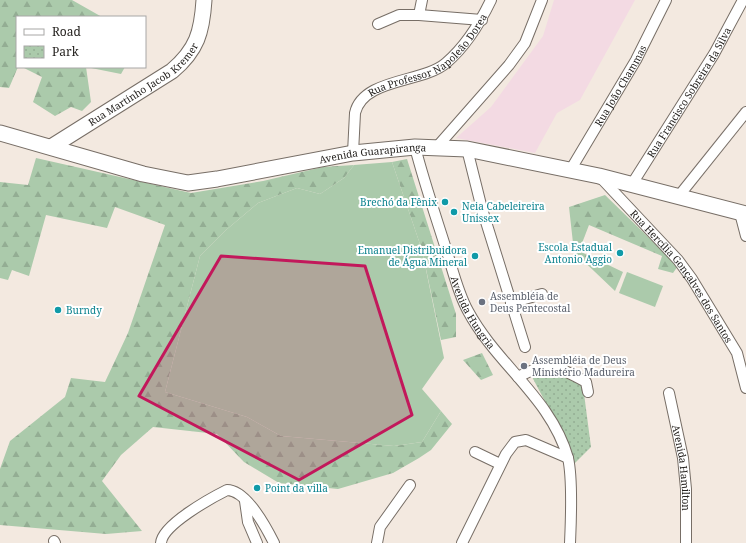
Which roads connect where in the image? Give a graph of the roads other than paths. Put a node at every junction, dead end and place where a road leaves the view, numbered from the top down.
1 (204, 0) edge
2 (422, 0) edge
3 (491, 0) edge
4 (542, 0) edge
5 (666, 0) edge
6 (742, 0) edge
7 (419, 15) junction
8 (482, 20) junction
9 (378, 24) dead end
10 (746, 112) edge
11 (0, 133) edge
12 (50, 147) junction
13 (415, 147) junction
14 (436, 148) junction
15 (467, 149) junction
16 (353, 153) junction
17 (570, 169) junction
18 (599, 176) junction
19 (632, 184) junction
20 (678, 197) junction
21 (743, 213) edge
22 (746, 236) edge
23 (542, 294) dead end
24 (511, 303) junction
25 (525, 348) dead end
26 (518, 377) junction
27 (746, 388) edge
28 (588, 392) dead end
29 (669, 393) dead end
30 (475, 452) dead end
31 (568, 458) junction
32 (500, 464) junction
33 (410, 486) dead end
34 (245, 501) junction
35 (161, 543) edge
36 (257, 543) edge
37 (274, 543) edge
38 (377, 543) edge
39 (462, 543) edge
40 (570, 543) edge
41 (686, 543) edge

1 - 12 main road, Rua Martinho Jacob Kremer
2 - 7 street
3 - 8 street, Rua Professor Napoleão Dorea
4 - 14 street
5 - 17 street, Rua João Chammas
6 - 19 street, Rua Francisco Sobreira da Silva
7 - 8 street
7 - 9 street
8 - 16 street, Rua Professor Napoleão Dorea
10 - 20 street
11 - 12 main road, Avenida Guarapiranga
12 - 16 main road, Avenida Guarapiranga
13 - 14 main road, Avenida Guarapiranga
13 - 16 main road, Avenida Guarapiranga
13 - 26 street, Avenida Hungria
14 - 15 main road, Avenida Guarapiranga
15 - 17 main road, Avenida Guarapiranga
15 - 24 street
17 - 18 main road, Avenida Guarapiranga
18 - 19 main road, Avenida Guarapiranga
18 - 27 street, Rua Hercília Gonçalves dos Santos
19 - 20 main road, Avenida Guarapiranga
20 - 21 main road, Avenida Guarapiranga
21 - 22 street
23 - 24 street
24 - 25 street
26 - 28 street
26 - 31 street, Avenida Hungria
29 - 41 street, Avenida Hamilton
30 - 32 street
31 - 32 street
31 - 40 street, Avenida Hungria
32 - 39 street
33 - 38 street
34 - 35 street
34 - 36 street
34 - 37 street

